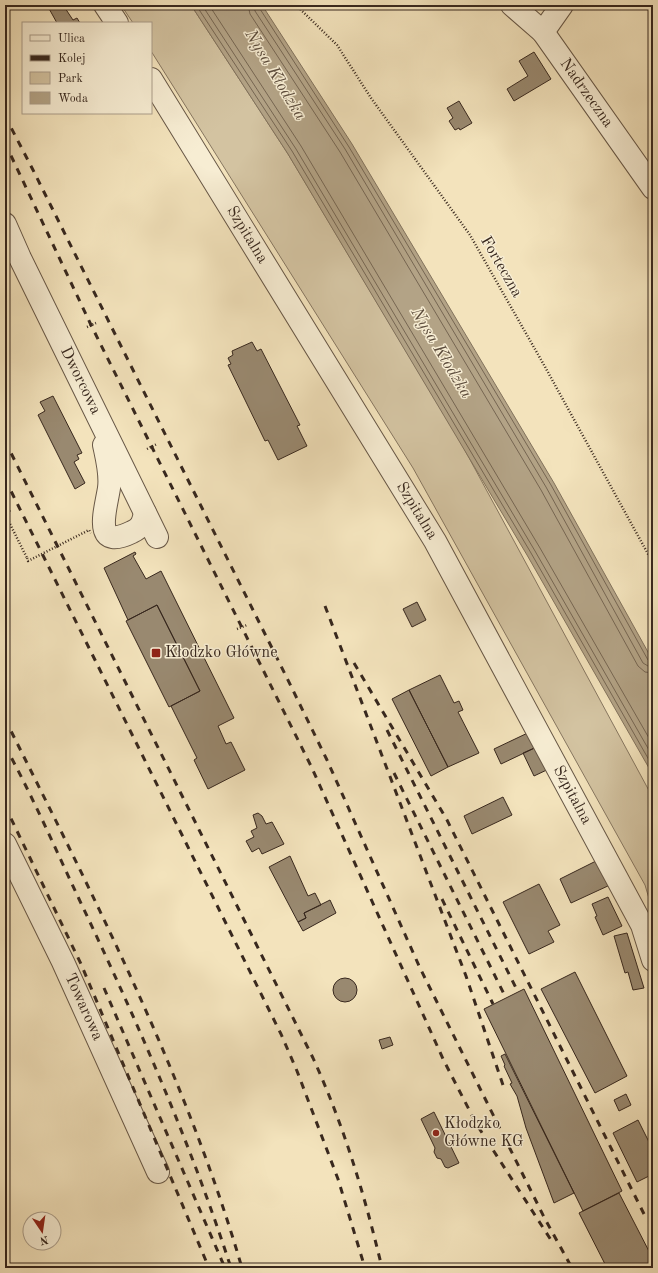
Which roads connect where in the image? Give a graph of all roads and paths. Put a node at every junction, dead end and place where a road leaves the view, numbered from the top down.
1 (106, 5) edge
2 (296, 5) edge
3 (512, 5) edge
4 (562, 5) edge
5 (116, 22) edge
6 (543, 32) junction
7 (152, 81) edge
8 (653, 188) edge
9 (5, 224) edge
10 (96, 323) dead end
11 (87, 327) dead end
12 (96, 413) junction
13 (157, 444) dead end
14 (147, 449) dead end
15 (5, 503) edge
16 (145, 513) junction
17 (91, 532) dead end
18 (157, 537) dead end
19 (653, 563) edge
20 (247, 625) dead end
21 (238, 629) dead end
22 (5, 844) edge
23 (653, 960) edge
24 (158, 1172) dead end

1 - 5 street
2 - 19 path, Forteczna
3 - 6 street, Nadrzeczna
4 - 6 street
6 - 8 street, Nadrzeczna
7 - 23 street, Szpitalna
9 - 12 street, Dworcowa
10 - 11 path
12 - 16 street, Dworcowa
12 - 16 street
13 - 14 path
15 - 17 path, bridge
16 - 18 street, Dworcowa
20 - 21 path
22 - 24 street, Towarowa

